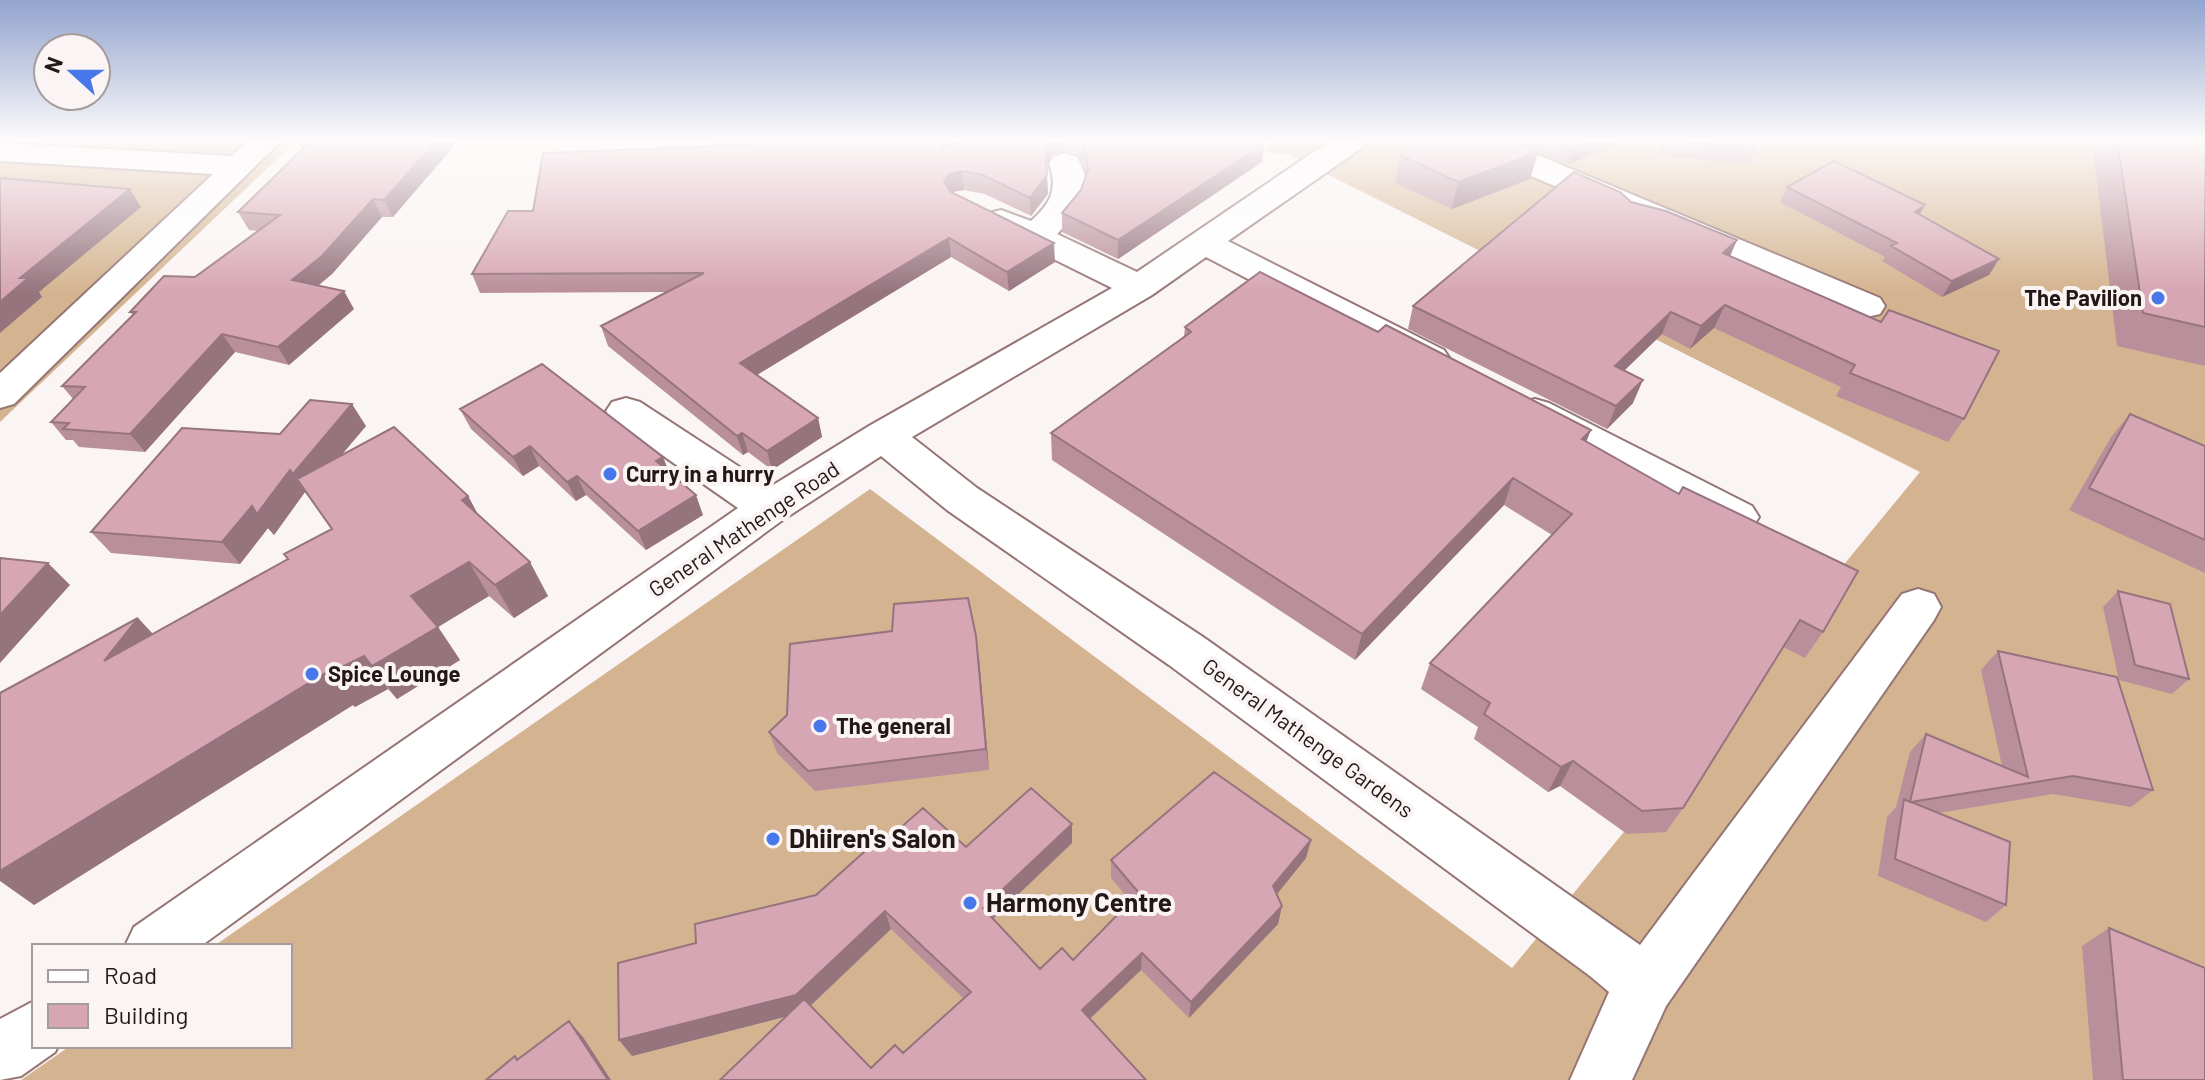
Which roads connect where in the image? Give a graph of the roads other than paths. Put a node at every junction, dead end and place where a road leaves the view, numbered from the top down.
1 (214, 190) edge
2 (1070, 190) edge
3 (1281, 190) edge
4 (1593, 190) edge
5 (1655, 190) edge
6 (980, 208) edge
7 (1034, 237) junction
8 (1206, 243) junction
9 (1855, 268) dead end
10 (1139, 287) junction
11 (1867, 306) dead end
12 (1461, 375) edge
13 (0, 395) edge
14 (1504, 396) edge
15 (626, 411) dead end
16 (883, 436) junction
17 (769, 508) junction
18 (1745, 521) edge
19 (1918, 607) dead end
20 (157, 944) edge
21 (1645, 986) junction
22 (32, 1032) edge
23 (0, 1055) edge
24 (1601, 1080) edge

1 - 13 street
2 - 7 street
3 - 8 street, General Mathenge Road
4 - 11 street
5 - 9 street
6 - 7 street
7 - 10 street
8 - 10 street, General Mathenge Road
8 - 12 street
10 - 16 street, General Mathenge Road
14 - 18 street
15 - 17 street
16 - 17 street, General Mathenge Road
16 - 21 street, General Mathenge Gardens
17 - 20 street, General Mathenge Road
19 - 21 street
21 - 24 street
22 - 23 street

